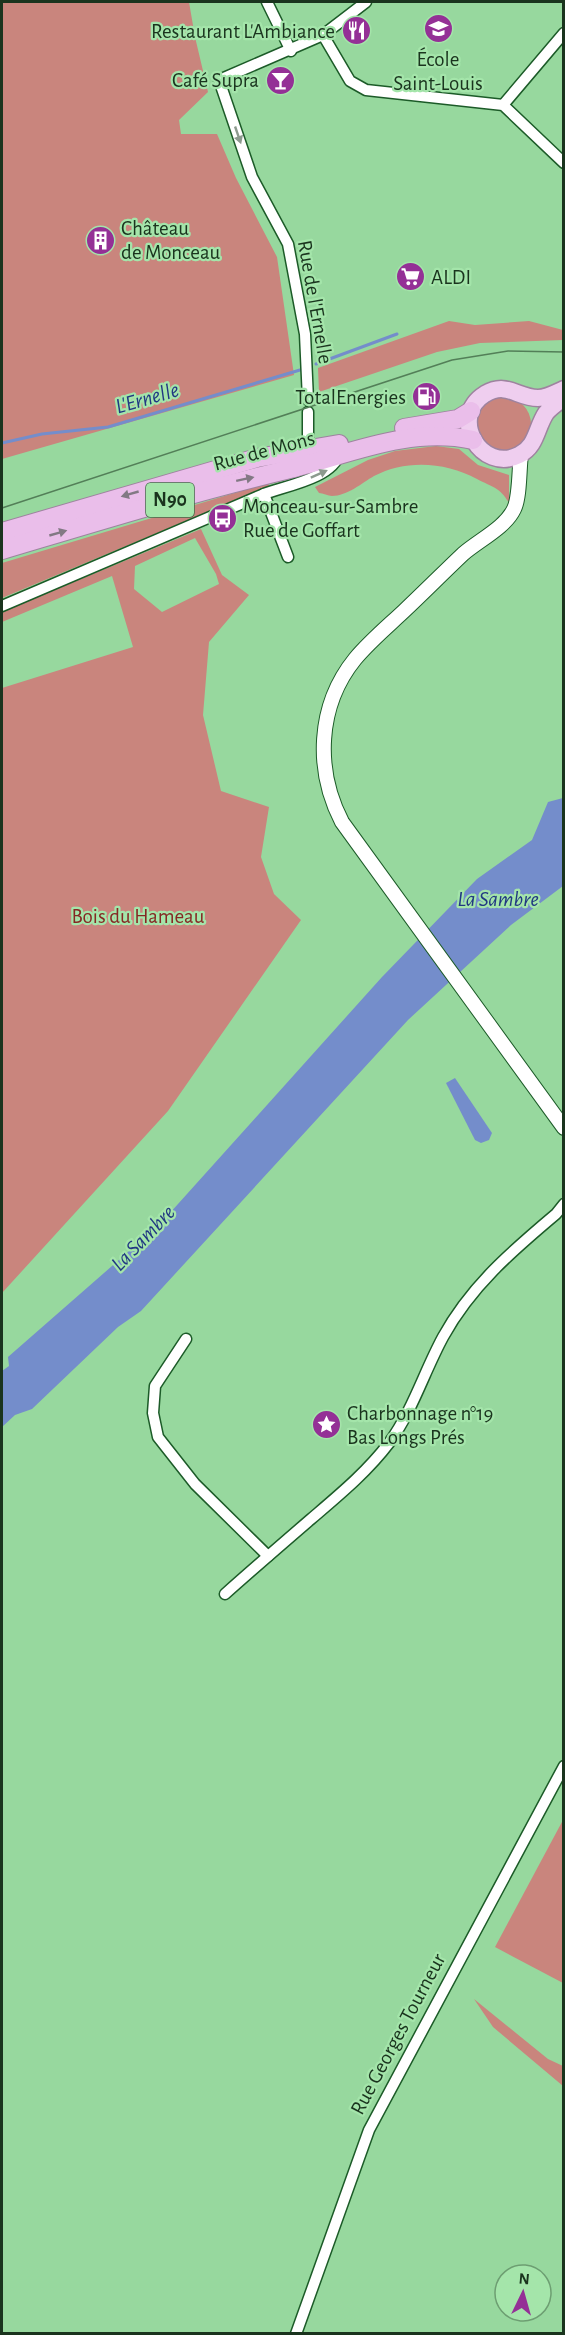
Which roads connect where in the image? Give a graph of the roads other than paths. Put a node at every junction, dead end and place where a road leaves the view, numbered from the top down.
1 (267, 2) edge
2 (365, 2) edge
3 (564, 33) edge
4 (323, 35) junction
5 (291, 51) junction
6 (503, 105) junction
7 (564, 164) edge
8 (564, 388) edge
9 (521, 393) junction
10 (564, 398) edge
11 (308, 399) dead end
12 (471, 411) junction
13 (308, 412) dead end
14 (538, 429) junction
15 (472, 440) junction
16 (339, 454) junction
17 (306, 457) junction
18 (513, 457) junction
19 (274, 481) junction
20 (291, 484) junction
21 (264, 494) junction
22 (2, 532) edge
23 (2, 550) edge
24 (288, 557) dead end
25 (2, 606) edge
26 (564, 1128) edge
27 (561, 1210) edge
28 (186, 1339) dead end
29 (268, 1556) junction
30 (225, 1594) dead end
31 (564, 1766) edge
32 (296, 2334) edge

1 - 5 street
2 - 4 street
3 - 6 street
4 - 5 street
4 - 6 street
5 -> 11 street, Rue de l'Ernelle
6 - 7 street
8 - 9 main road, Rue de Mons / N90
9 - 12 main road, Rue de Mons / N90
9 - 14 main road
10 - 14 main road
12 - 15 main road
12 - 17 highway, Rue de Mons / N90
13 - 17 street
14 - 18 main road
15 - 16 highway, Rue de Mons / N90
15 - 18 main road, Rue de Mons / N90
16 - 17 highway, Rue de Mons / N90
20 -> 16 street
17 - 19 highway, Rue de Mons / N90
17 - 20 street
17 -> 22 highway, Rue de Mons / N90
18 - 26 street
19 - 20 street
19 - 21 street
23 -> 19 highway, Rue de Mons / N90
21 - 24 street
21 - 25 street
27 - 29 street
28 - 29 street
29 - 30 street
31 - 32 street, Rue Georges Tourneur

